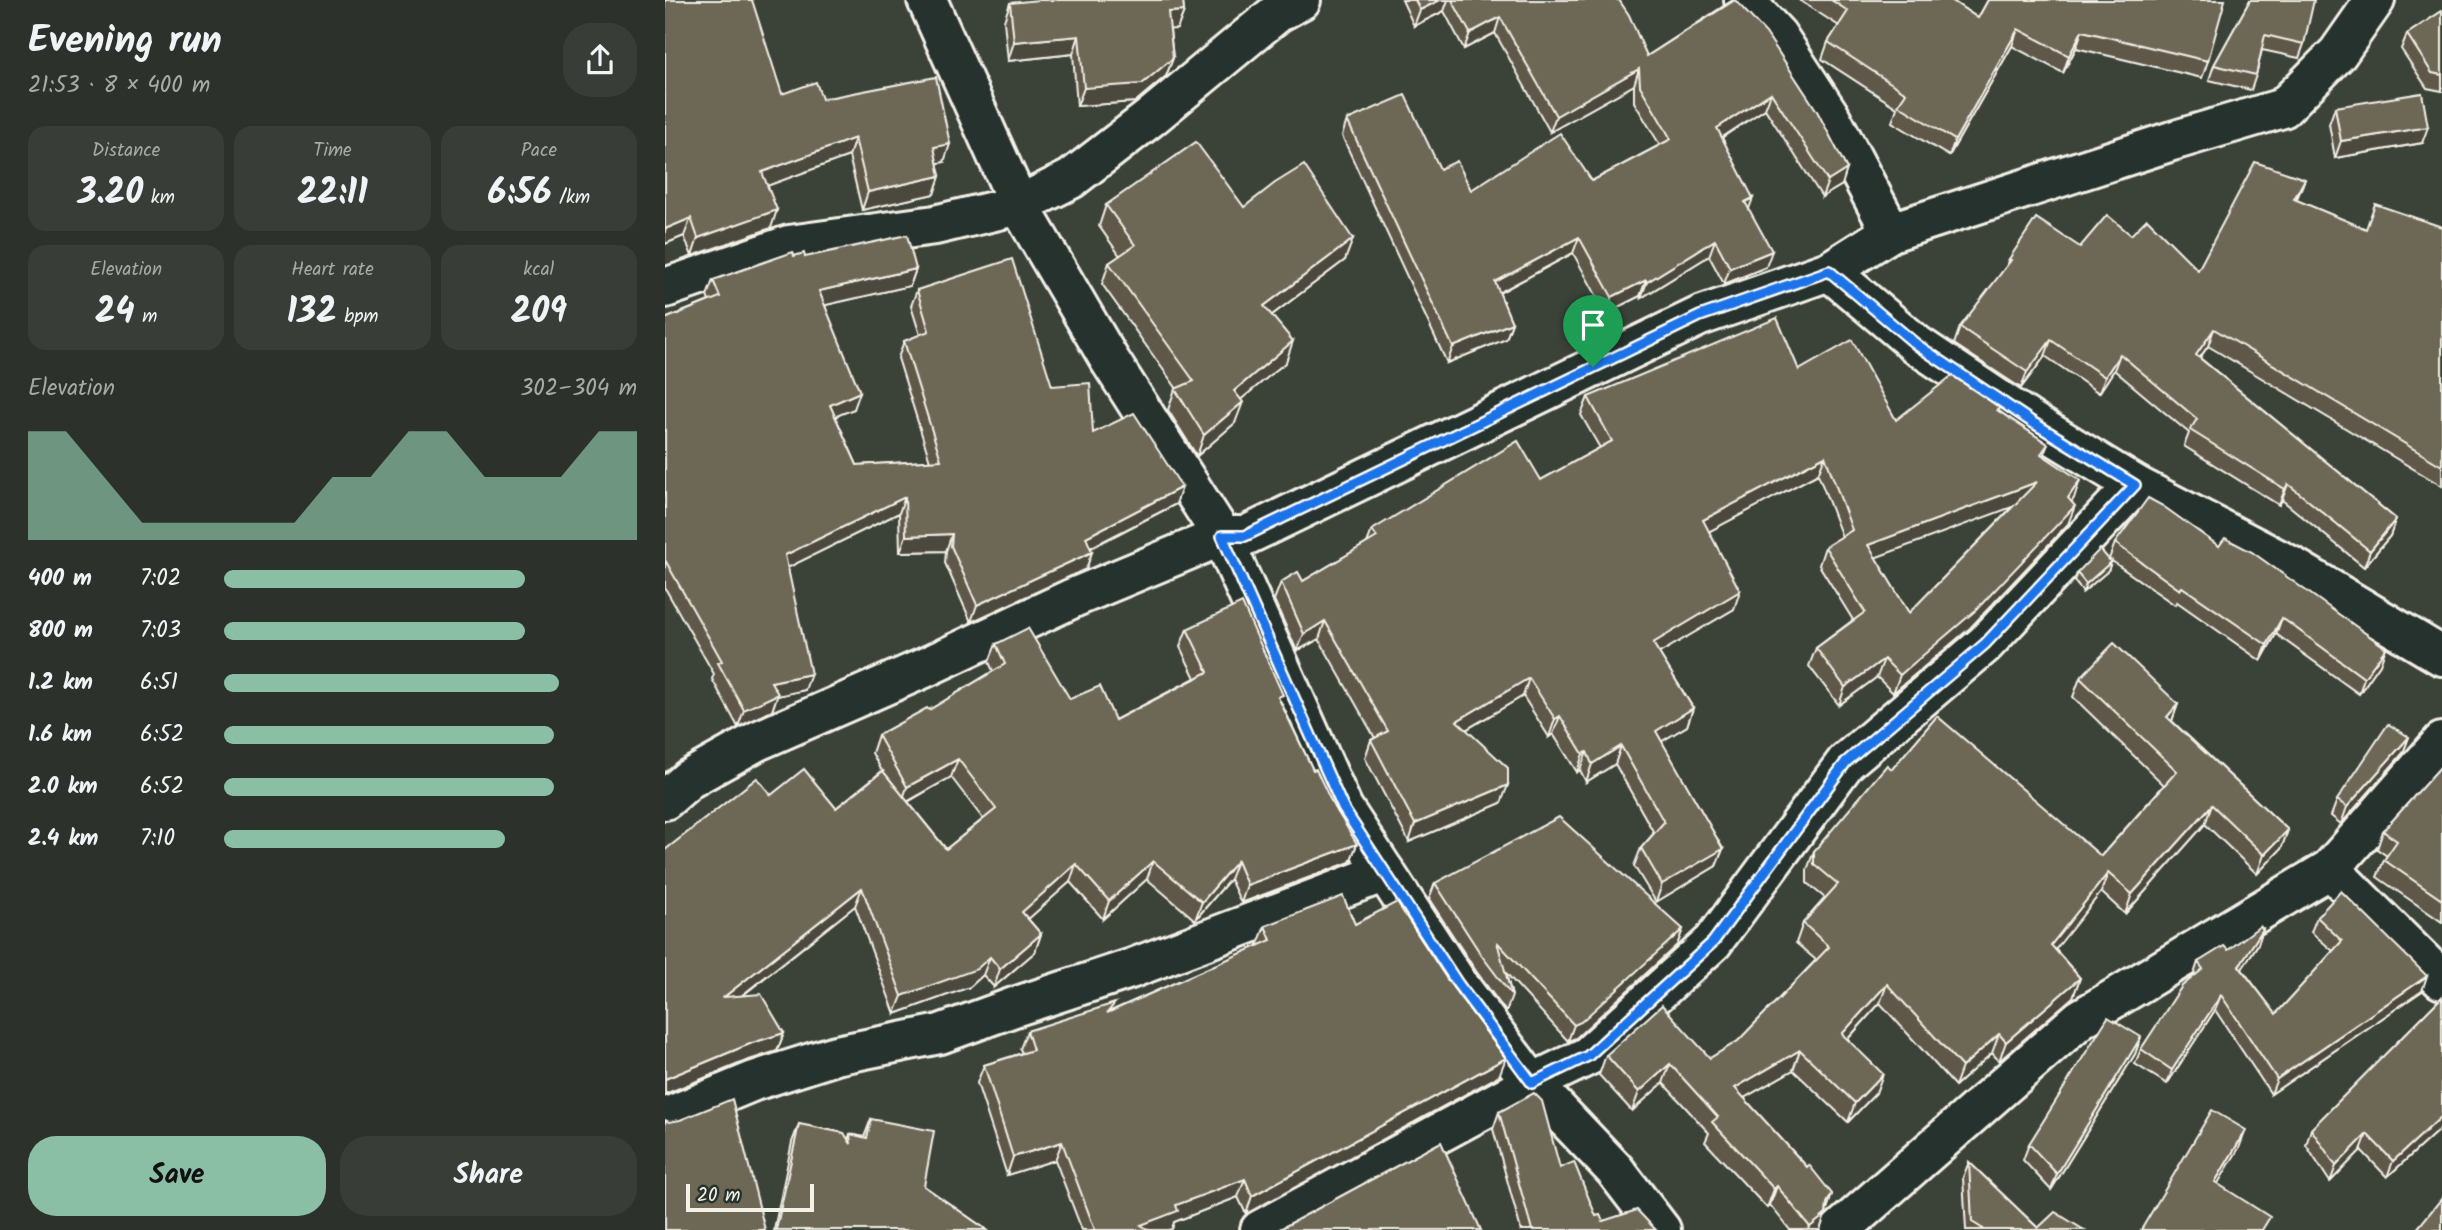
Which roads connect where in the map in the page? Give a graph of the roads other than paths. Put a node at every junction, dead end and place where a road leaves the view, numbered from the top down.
1 (927, 0) edge
2 (1301, 0) edge
3 (1744, 0) edge
4 (2375, 0) edge
5 (1019, 205) junction
6 (1891, 232) junction
7 (1829, 271) junction
8 (665, 288) edge
9 (2135, 485) junction
10 (1222, 536) junction
11 (2442, 656) edge
12 (2442, 741) edge
13 (665, 800) edge
14 (2330, 869) junction
15 (1385, 872) junction
16 (2442, 981) edge
17 (1532, 1083) junction
18 (665, 1118) edge
19 (1260, 1230) edge
20 (1661, 1230) edge
21 (1840, 1230) edge

1 - 5 street
2 - 5 street
3 - 6 street
4 - 6 street
5 - 8 street
5 - 10 street
6 - 7 street
7 - 9 street
7 - 10 street
9 - 11 street
9 - 17 street
10 - 13 street
10 - 15 street
12 - 14 street
14 - 16 street
14 - 21 street
15 - 17 street
15 - 18 street
17 - 19 street
17 - 20 street

